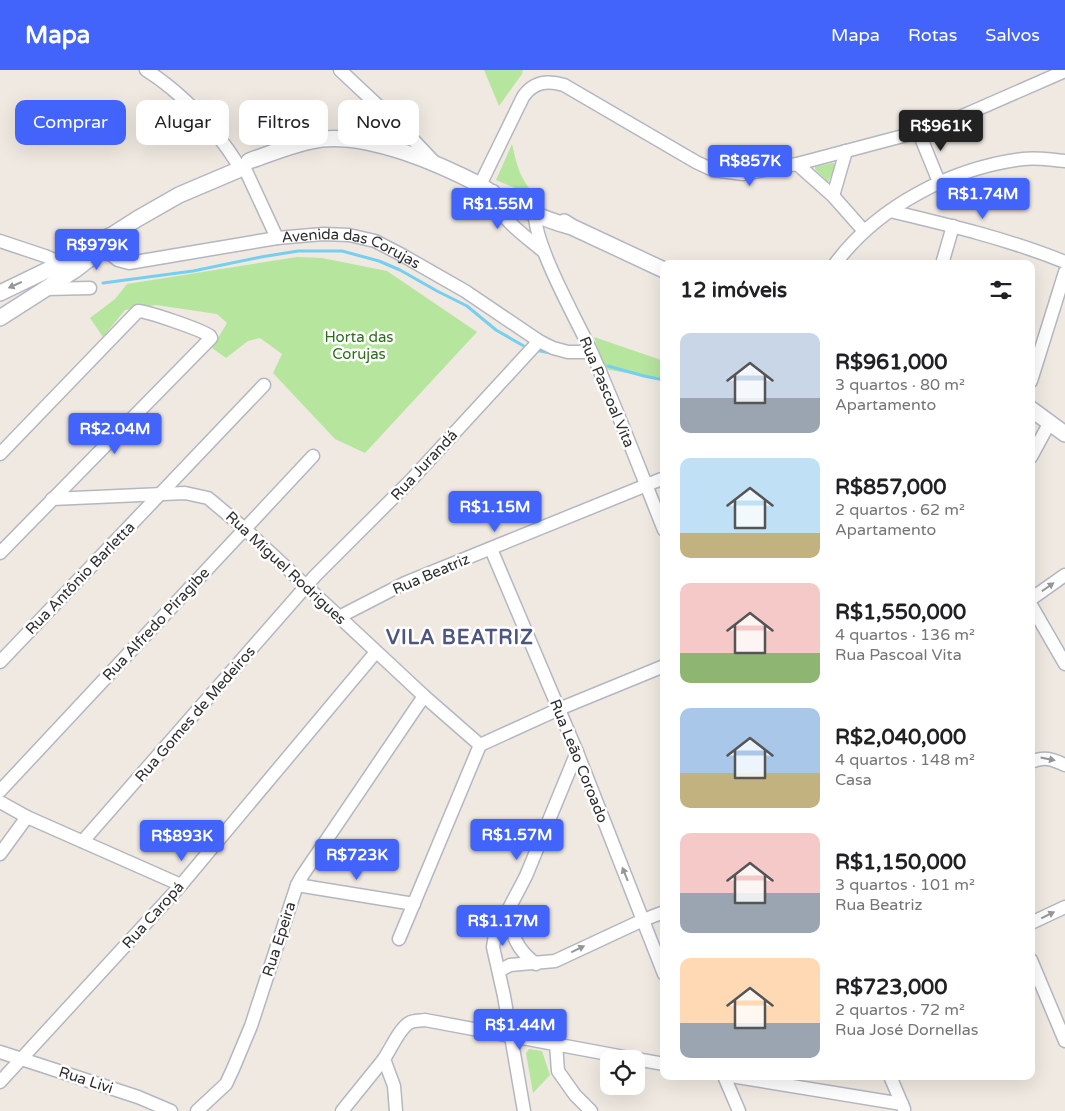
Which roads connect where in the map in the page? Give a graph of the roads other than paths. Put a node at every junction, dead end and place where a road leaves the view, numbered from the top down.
1 (146, 70) edge
2 (340, 70) edge
3 (1060, 71) edge
4 (918, 133) junction
5 (846, 151) junction
6 (1065, 161) edge
7 (797, 164) junction
8 (243, 165) junction
9 (438, 166) junction
10 (939, 182) junction
11 (488, 189) junction
12 (832, 196) junction
13 (535, 211) junction
14 (890, 211) junction
15 (549, 217) junction
16 (953, 226) junction
17 (864, 231) junction
18 (277, 238) junction
19 (0, 241) edge
20 (99, 245) junction
21 (545, 254) junction
22 (839, 260) edge
23 (943, 260) edge
24 (1065, 262) edge
25 (660, 268) edge
26 (56, 269) junction
27 (1065, 272) edge
28 (90, 288) dead end
29 (45, 289) junction
30 (0, 292) edge
31 (0, 318) edge
32 (537, 343) junction
33 (591, 352) junction
34 (1035, 368) edge
35 (264, 385) dead end
36 (1035, 412) edge
37 (1050, 422) junction
38 (1065, 434) edge
39 (1035, 450) edge
40 (0, 454) edge
41 (314, 456) dead end
42 (660, 480) edge
43 (646, 485) junction
44 (160, 494) junction
45 (52, 499) junction
46 (660, 520) edge
47 (244, 529) junction
48 (491, 549) junction
49 (0, 552) edge
50 (1065, 576) edge
51 (306, 587) junction
52 (1035, 596) edge
53 (1035, 612) edge
54 (339, 617) junction
55 (376, 652) junction
56 (0, 662) edge
57 (1065, 664) edge
58 (660, 668) edge
59 (424, 696) junction
60 (559, 709) junction
61 (480, 745) junction
62 (577, 752) junction
63 (1035, 760) edge
64 (1065, 765) edge
65 (564, 785) junction
66 (590, 786) junction
67 (0, 792) edge
68 (0, 802) edge
69 (27, 817) junction
70 (83, 840) junction
71 (0, 854) edge
72 (181, 885) junction
73 (297, 885) junction
74 (414, 904) junction
75 (1065, 907) edge
76 (509, 910) junction
77 (660, 914) edge
78 (643, 920) junction
79 (1035, 921) edge
80 (399, 939) dead end
81 (536, 964) junction
82 (660, 964) edge
83 (1035, 970) edge
84 (499, 971) junction
85 (510, 1035) junction
86 (1065, 1041) edge
87 (556, 1044) junction
88 (0, 1052) edge
89 (600, 1052) edge
90 (21, 1058) junction
91 (384, 1059) junction
92 (645, 1061) edge
93 (660, 1063) edge
94 (726, 1080) edge
95 (752, 1080) edge
96 (892, 1080) edge
97 (0, 1082) edge
98 (903, 1108) edge
99 (171, 1111) edge
100 (197, 1111) edge
101 (342, 1111) edge
102 (396, 1111) edge
103 (524, 1111) edge
104 (591, 1111) edge
105 (739, 1111) edge

1 - 8 street
2 - 9 street
3 - 4 street
4 - 5 street
4 - 10 street
5 - 7 street
5 - 12 street
6 - 10 street
7 - 11 street
7 - 12 street
8 - 9 street
8 - 18 street
8 - 20 street
9 - 11 street
10 - 14 street
11 - 13 street
11 - 21 street, Rua Pascoal Vita
12 - 17 street
13 - 15 street
13 - 21 street, Rua Pascoal Vita
14 - 16 street
14 - 17 street
15 - 21 street, Rua Pascoal Vita
15 - 25 street
16 - 23 street
16 - 24 street
17 - 22 street
18 - 20 street, Avenida das Corujas
18 - 32 street, Avenida das Corujas
19 - 26 street
20 - 26 street
21 - 33 street, Rua Pascoal Vita
26 - 29 street
26 - 29 street
26 -> 30 street
27 - 34 street
28 - 29 street
29 - 31 street
32 - 33 street, Avenida das Corujas
32 - 51 street, Rua Jurandá
33 - 43 street, Rua Pascoal Vita
35 - 44 street, Rua Antônio Barletta
36 - 37 street
37 - 38 street
37 - 39 street
40 - 45 street
41 - 47 street, Rua Alfredo Piragibe
42 - 43 street, Rua Beatriz
43 - 46 street, Rua Pascoal Vita
43 - 48 street, Rua Beatriz
44 - 45 street, Rua Miguel Rodrigues
44 - 47 street, Rua Miguel Rodrigues
44 - 56 street, Rua Antônio Barletta
45 - 49 street
47 - 51 street, Rua Miguel Rodrigues
47 - 67 street, Rua Alfredo Piragibe
48 - 54 street, Rua Beatriz
48 - 60 street, Rua Leão Coroado
52 -> 50 street
51 - 54 street, Rua Miguel Rodrigues
51 - 70 street, Rua Gomes de Medeiros
53 - 57 street
54 - 55 street, Rua Miguel Rodrigues
55 - 59 street, Rua Miguel Rodrigues
55 - 72 street, Rua Caropá
58 - 60 street
59 - 61 street, Rua Miguel Rodrigues
59 - 73 street, Rua Epeira
60 - 61 street
60 - 62 street, Rua Leão Coroado
61 - 74 street
62 - 65 street
62 - 66 street, Rua Leão Coroado
63 -> 64 street
65 - 66 street
65 - 76 street
78 -> 66 street, Rua Leão Coroado
68 - 69 street
69 - 70 street
69 - 71 street
70 - 72 street
72 - 90 street, Rua Caropá
73 - 74 street
73 - 100 street, Rua Epeira
74 - 80 street
79 -> 75 street
76 - 81 street
76 - 84 street
77 - 78 street
81 -> 78 street
78 - 82 street, Rua Leão Coroado
81 - 84 street
83 - 86 street
84 - 85 street
85 - 87 street
85 - 91 street
85 - 103 street
87 - 89 street
87 - 104 street
88 - 90 street, Rua Livi
90 - 97 street, Rua Caropá
90 - 99 street, Rua Livi
91 - 101 street
91 - 102 street
92 - 93 street
94 - 105 street
95 - 98 street
96 - 98 street

